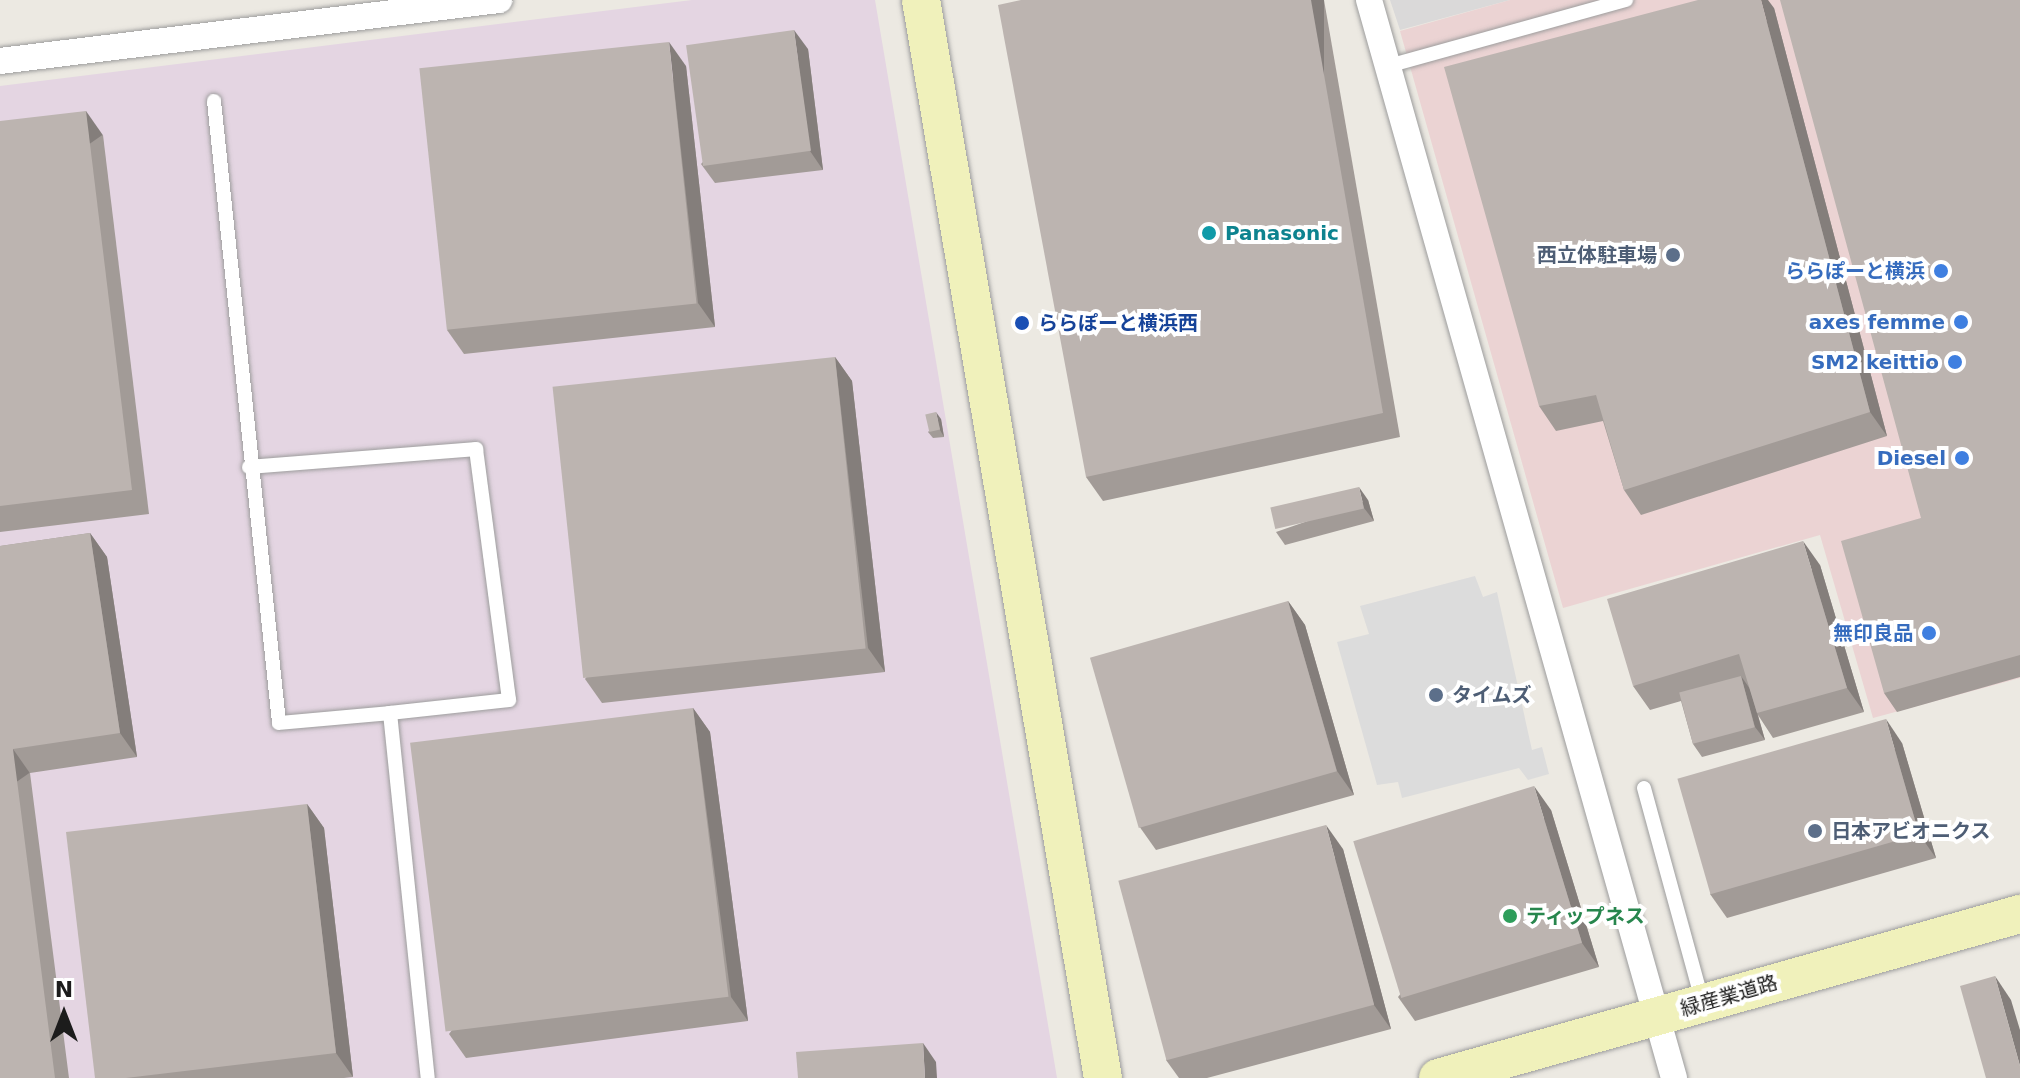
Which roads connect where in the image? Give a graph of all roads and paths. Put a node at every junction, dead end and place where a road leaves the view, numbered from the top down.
1 (499, 0) edge
2 (921, 0) edge
3 (1369, 0) edge
4 (1626, 0) edge
5 (292, 10) edge
6 (0, 61) edge
7 (1388, 66) junction
8 (214, 101) dead end
9 (249, 467) junction
10 (390, 713) junction
11 (1644, 788) dead end
12 (2020, 914) edge
13 (1703, 1004) junction
14 (1660, 1016) junction
15 (428, 1078) edge
16 (1103, 1078) edge
17 (1438, 1078) edge
18 (1674, 1078) edge

1 - 5 street
2 - 16 street
3 - 7 street
4 - 7 lane
5 - 6 street
7 - 14 street
8 - 9 lane
9 - 10 lane
9 - 10 lane
10 - 15 lane
11 - 13 lane
12 - 13 street, 緑産業道路
13 - 14 street, 緑産業道路
14 - 17 street, 緑産業道路
14 - 18 street

